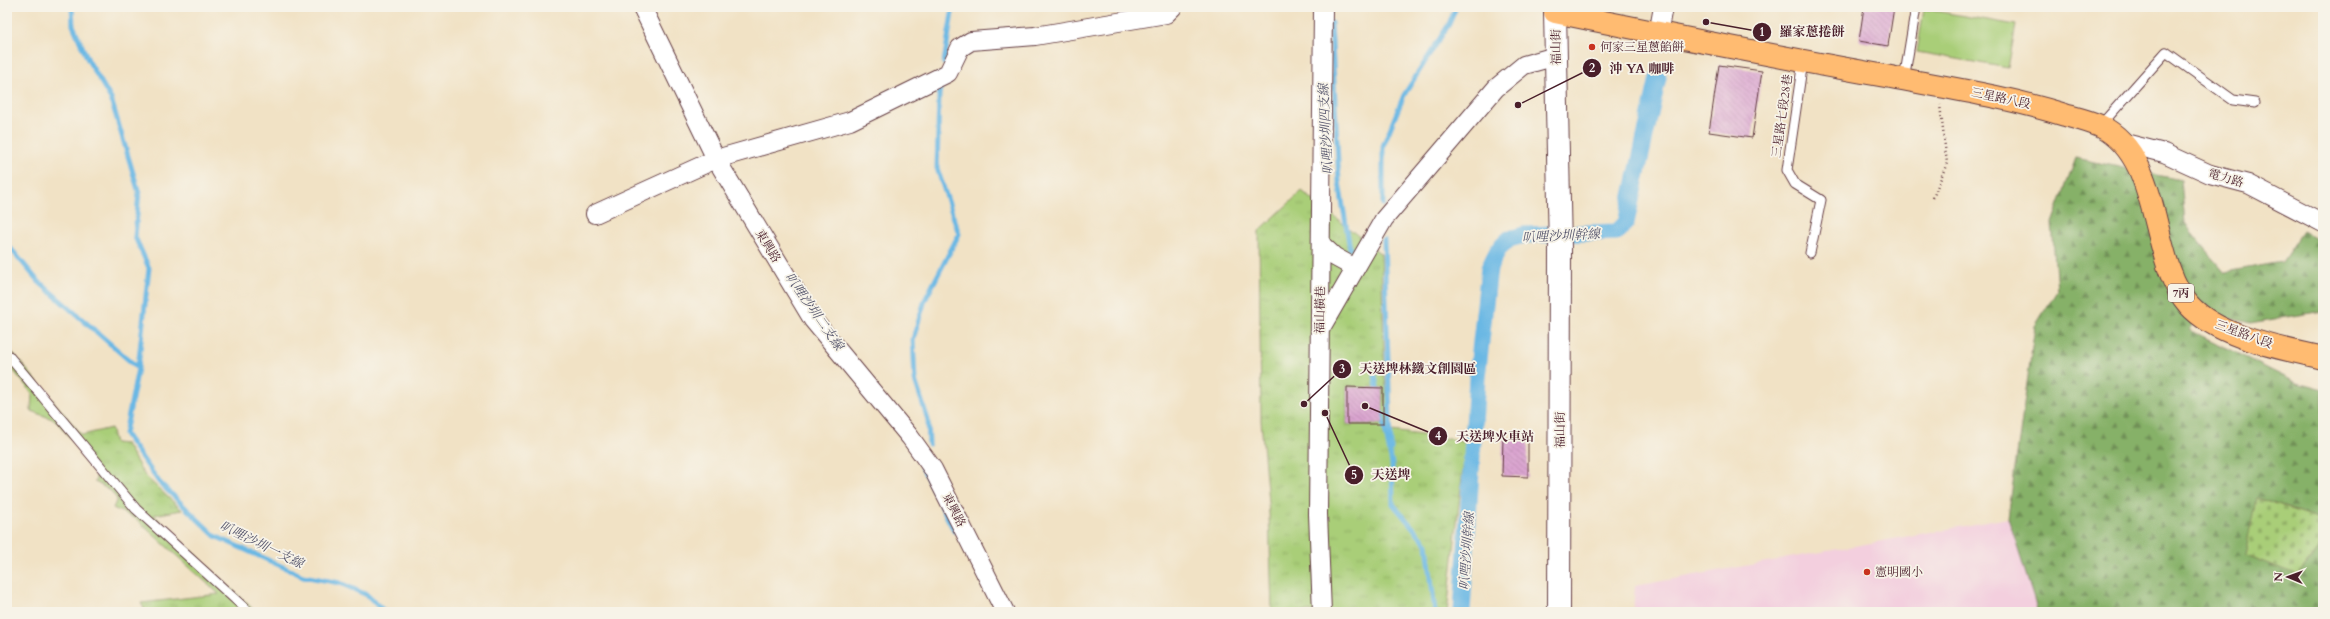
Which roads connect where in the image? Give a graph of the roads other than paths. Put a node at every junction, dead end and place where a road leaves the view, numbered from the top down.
1 (642, 7) edge
2 (1173, 7) edge
3 (1323, 7) edge
4 (1663, 7) edge
5 (1916, 7) edge
6 (1555, 9) edge
7 (1658, 34) junction
8 (1556, 56) junction
9 (1802, 61) junction
10 (1904, 80) junction
11 (2255, 103) dead end
12 (2100, 126) junction
13 (2125, 143) junction
14 (716, 159) junction
15 (595, 214) dead end
16 (2323, 223) edge
17 (1321, 244) junction
18 (1810, 253) dead end
19 (1356, 268) junction
20 (1320, 328) junction
21 (7, 354) edge
22 (2323, 358) edge
23 (249, 612) edge
24 (1005, 612) edge
25 (1322, 612) edge
26 (1559, 612) edge

1 - 14 street, 東興路
2 - 14 street
3 - 17 street, 福山橫巷
4 - 7 street
5 - 10 lane
6 - 7 main road, 三星路八段 / 7丙
6 - 8 street, 福山街
7 - 9 main road, 三星路八段 / 7丙
8 - 19 street
8 - 26 street, 福山街
9 - 10 main road, 三星路八段 / 7丙
9 - 18 lane, 三星路七段28巷
10 - 12 main road, 三星路八段 / 7丙
11 - 12 lane
12 - 13 main road, 三星路八段 / 7丙
13 - 16 street, 電力路
13 - 22 main road, 三星路八段 / 7丙
14 - 15 street
14 - 24 street, 東興路
17 - 19 street
17 - 20 street, 福山橫巷
19 - 20 street
20 - 25 street, 福山橫巷
21 - 23 lane

